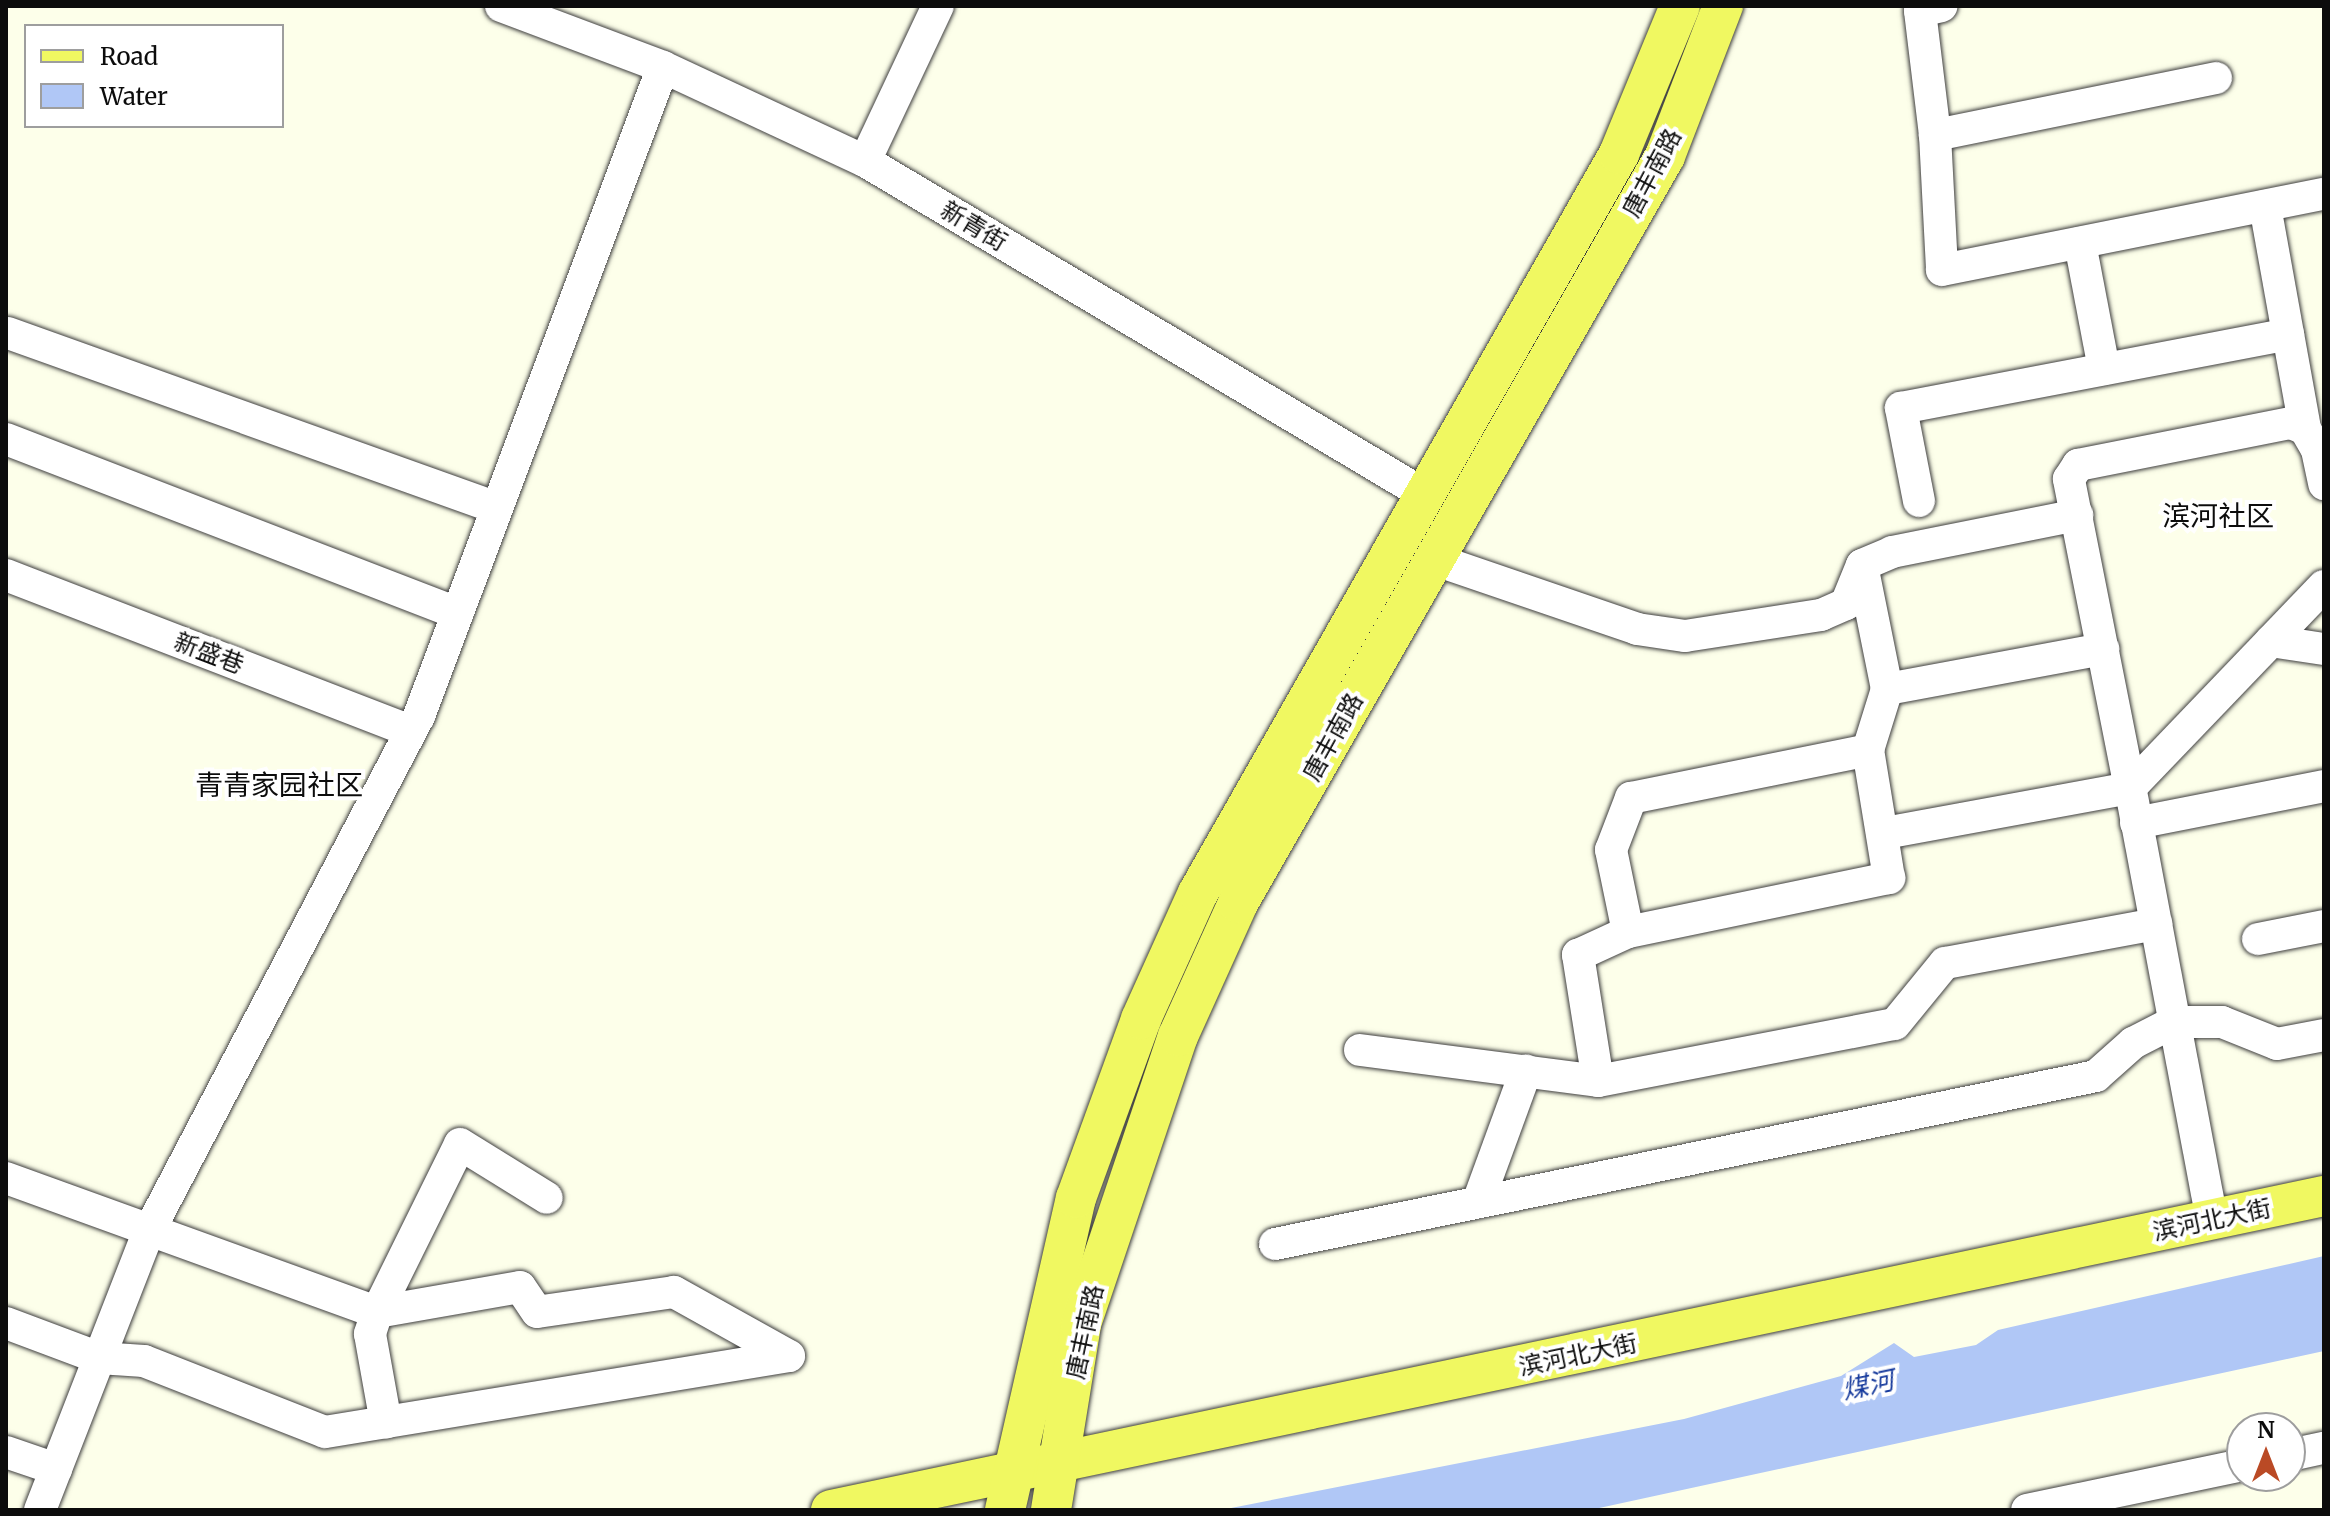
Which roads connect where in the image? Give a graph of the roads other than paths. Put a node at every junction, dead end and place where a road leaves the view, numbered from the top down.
1 (501, 6) edge
2 (938, 6) edge
3 (1680, 6) edge
4 (1723, 6) edge
5 (1941, 6) edge
6 (663, 67) junction
7 (2216, 78) dead end
8 (1935, 135) junction
9 (865, 161) junction
10 (2324, 194) edge
11 (2265, 206) junction
12 (2080, 243) junction
13 (8, 333) edge
14 (2288, 334) junction
15 (2104, 369) junction
16 (6, 439) edge
17 (2315, 442) edge
18 (2324, 484) edge
19 (1422, 493) junction
20 (1919, 501) dead end
21 (497, 508) junction
22 (2077, 515) junction
23 (1433, 559) junction
24 (1862, 565) junction
25 (6, 575) edge
26 (2324, 586) edge
27 (458, 613) junction
28 (2271, 641) junction
29 (2103, 649) junction
30 (2324, 649) edge
31 (1887, 689) junction
32 (411, 731) junction
33 (1868, 750) junction
34 (2324, 786) edge
35 (2130, 788) junction
36 (2136, 823) junction
37 (1885, 833) junction
38 (2156, 924) junction
39 (2324, 926) edge
40 (1628, 932) junction
41 (2258, 939) dead end
42 (2174, 1022) junction
43 (2324, 1035) edge
44 (1360, 1050) dead end
45 (1526, 1071) junction
46 (1598, 1081) junction
47 (6, 1178) edge
48 (2324, 1196) edge
49 (547, 1198) dead end
50 (1478, 1202) junction
51 (2212, 1220) junction
52 (148, 1233) junction
53 (1275, 1244) dead end
54 (377, 1312) junction
55 (6, 1323) edge
56 (99, 1358) junction
57 (386, 1423) junction
58 (6, 1452) edge
59 (1063, 1464) junction
60 (2226, 1468) edge
61 (56, 1469) junction
62 (1010, 1493) edge
63 (40, 1510) edge
64 (831, 1510) edge
65 (1051, 1510) edge
66 (2027, 1510) edge

1 - 6 street, 新青街
2 - 9 street
3 - 19 main road, 唐丰南路
4 - 23 main road, 唐丰南路
5 - 8 street
6 - 9 street, 新青街
6 - 21 street
7 - 8 street
8 - 12 street
9 - 19 street, 新青街
10 - 11 street
11 - 12 street
11 - 14 street
12 - 15 street
13 - 21 street
14 - 15 street
14 - 17 street
15 - 20 street
16 - 27 street
17 - 18 street
17 - 22 street
19 - 62 main road, 唐丰南路
21 - 27 street
22 - 24 street
22 - 29 street
23 - 24 street
23 - 59 main road, 唐丰南路
24 - 31 street
25 - 32 street, 新盛巷
26 - 28 street
27 - 32 street
28 - 30 street
28 - 35 street
29 - 31 street
29 - 35 street
31 - 33 street
32 - 52 street
33 - 37 street
33 - 40 street
34 - 36 street
35 - 36 street
35 - 37 street
36 - 38 street
37 - 40 street
38 - 42 street
38 - 46 street
39 - 41 street
40 - 46 street
42 - 43 street
42 - 50 street
42 - 51 street
44 - 45 street
45 - 46 street
45 - 50 street
47 - 52 street
48 - 51 main road, 滨河北大街
49 - 54 street
50 - 53 street
51 - 59 main road, 滨河北大街
52 - 54 street
52 - 56 street
54 - 57 street
54 - 57 street
55 - 56 street
56 - 57 street
56 - 61 street
58 - 61 street
59 - 62 main road, 滨河北大街
59 - 65 main road, 唐丰南路
60 - 66 street
61 - 63 street
62 - 64 main road, 滨河北大街

